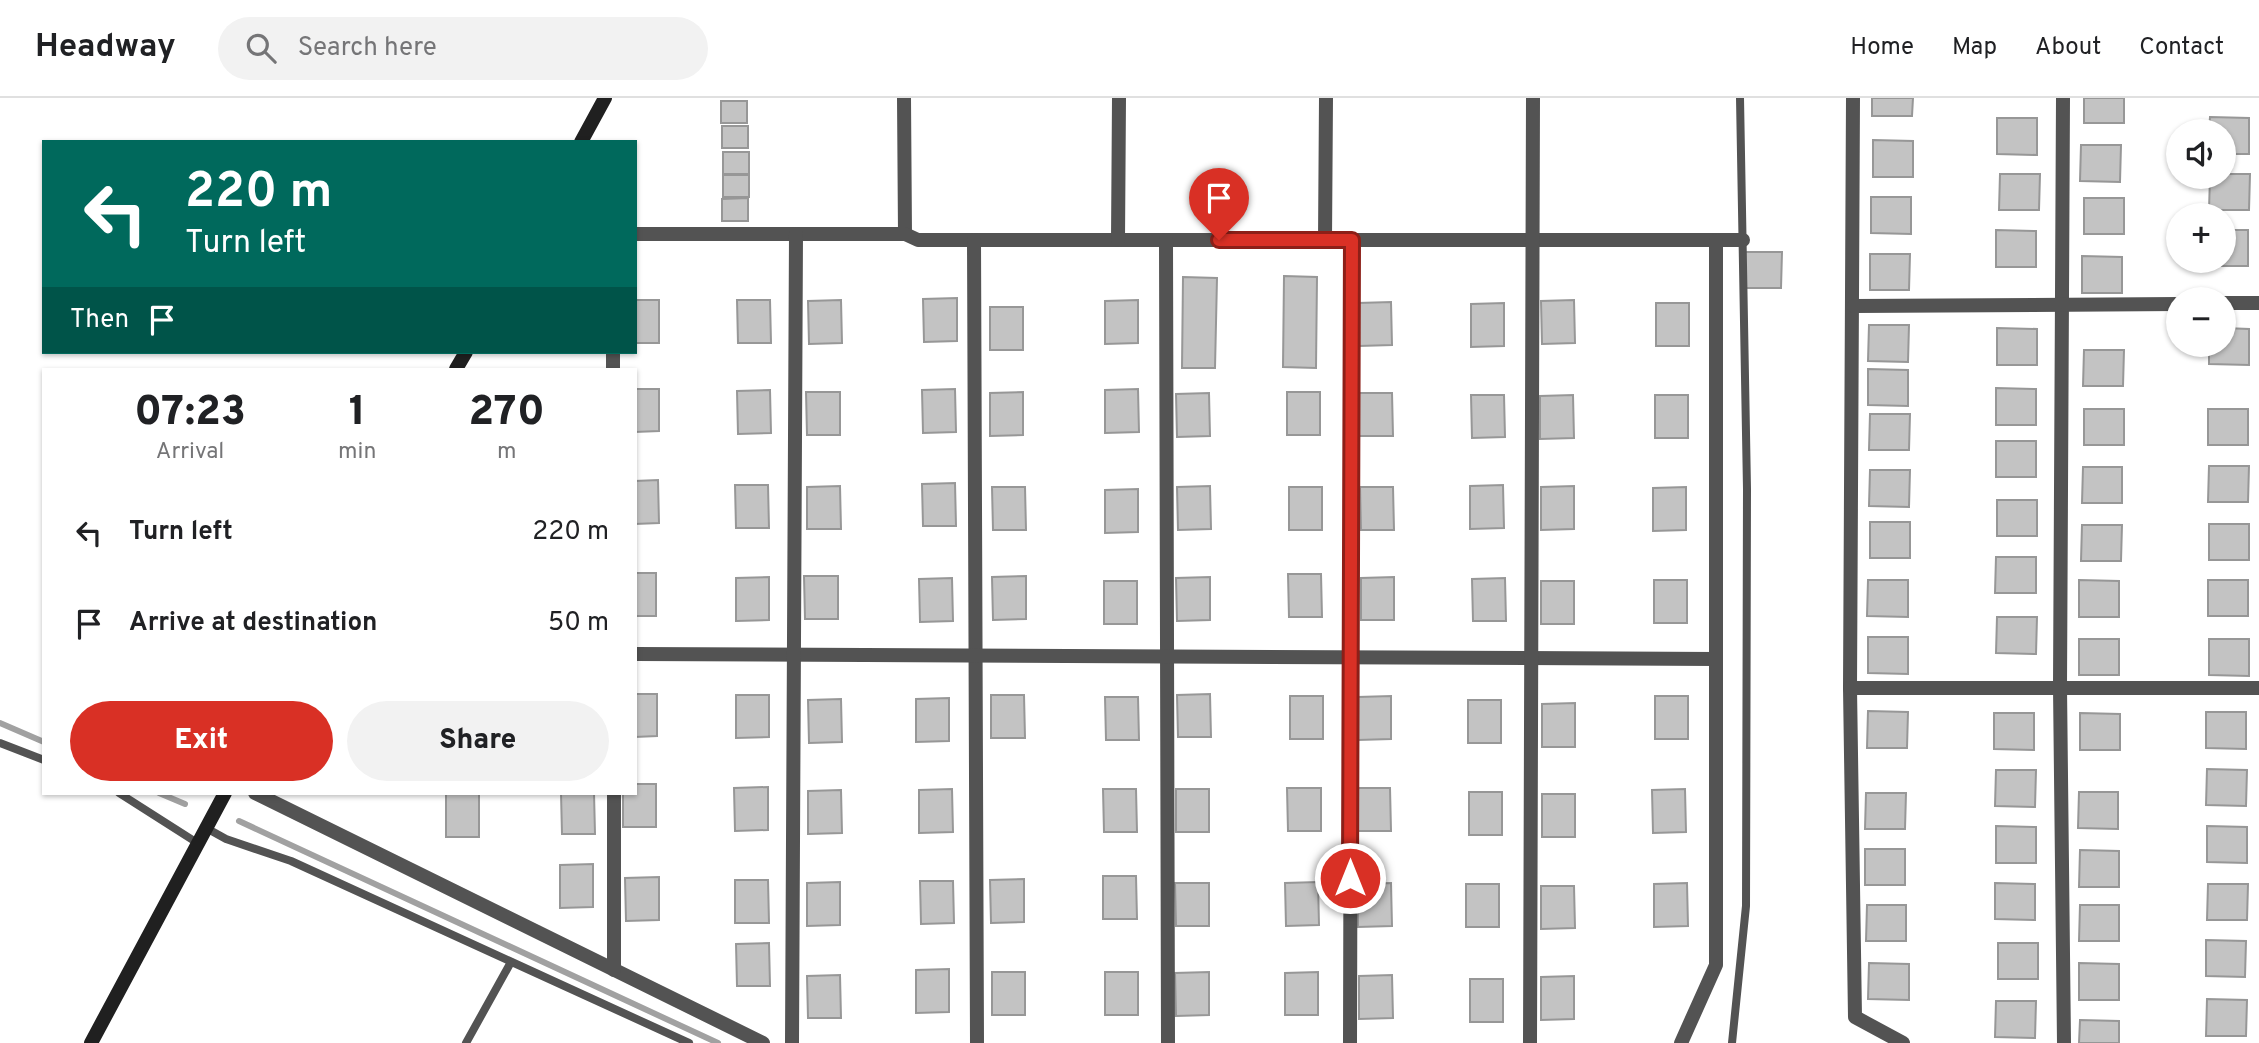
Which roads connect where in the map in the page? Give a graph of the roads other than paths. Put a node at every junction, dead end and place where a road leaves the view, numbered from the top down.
1 (605, 98) edge
2 (904, 98) edge
3 (1119, 98) edge
4 (1326, 98) edge
5 (1533, 98) edge
6 (1741, 98) edge
7 (1853, 98) edge
8 (2063, 98) edge
9 (582, 140) edge
10 (637, 234) edge
11 (796, 234) junction
12 (905, 234) junction
13 (974, 240) junction
14 (1118, 240) junction
15 (1166, 240) junction
16 (1325, 240) junction
17 (1352, 240) junction
18 (1535, 240) junction
19 (1743, 240) junction
20 (1716, 241) junction
21 (2236, 303) edge
22 (2259, 303) edge
23 (2166, 304) edge
24 (1854, 306) junction
25 (2064, 306) junction
26 (637, 654) edge
27 (794, 655) junction
28 (975, 656) junction
29 (1167, 657) junction
30 (1351, 657) junction
31 (1533, 658) junction
32 (1716, 659) junction
33 (2060, 687) junction
34 (1850, 688) junction
35 (2259, 688) edge
36 (0, 743) edge
37 (42, 759) edge
38 (122, 795) edge
39 (224, 795) edge
40 (259, 795) edge
41 (614, 795) edge
42 (208, 829) junction
43 (200, 844) junction
44 (511, 962) junction
45 (614, 970) junction
46 (91, 1043) edge
47 (466, 1043) edge
48 (688, 1043) edge
49 (763, 1043) edge
50 (792, 1043) edge
51 (977, 1043) edge
52 (1168, 1043) edge
53 (1350, 1043) edge
54 (1531, 1043) edge
55 (1681, 1043) edge
56 (1732, 1043) edge
57 (1903, 1043) edge
58 (2064, 1043) edge

1 - 9 main road
2 - 12 street
3 - 14 street
4 - 16 street
5 - 18 street
6 - 19 lane
7 - 24 street
8 - 25 street
10 - 11 street
11 - 12 street
11 - 27 street
12 - 13 street
13 - 14 street
13 - 28 street
14 - 15 street
15 - 16 street
15 - 29 street
16 - 17 street
17 - 18 street
17 - 30 street
18 - 20 street
18 - 31 street
19 - 20 street
19 - 56 lane
20 - 32 street
21 - 22 street
23 - 25 street
24 - 25 street
24 - 34 street
25 - 33 street
26 - 27 street
27 - 28 street
27 - 50 street
28 - 29 street
28 - 51 street
29 - 30 street
29 - 52 street
30 - 31 street
30 - 53 street
31 - 32 street
31 - 54 street
32 - 55 street
33 - 34 street
33 - 35 street
33 - 58 street
34 - 57 street
36 - 37 lane
38 - 43 lane
39 - 42 main road
40 - 45 street
41 - 45 street
42 - 43 main road
42 - 44 lane
43 - 46 main road
44 - 47 lane
44 - 48 lane
45 - 49 street

